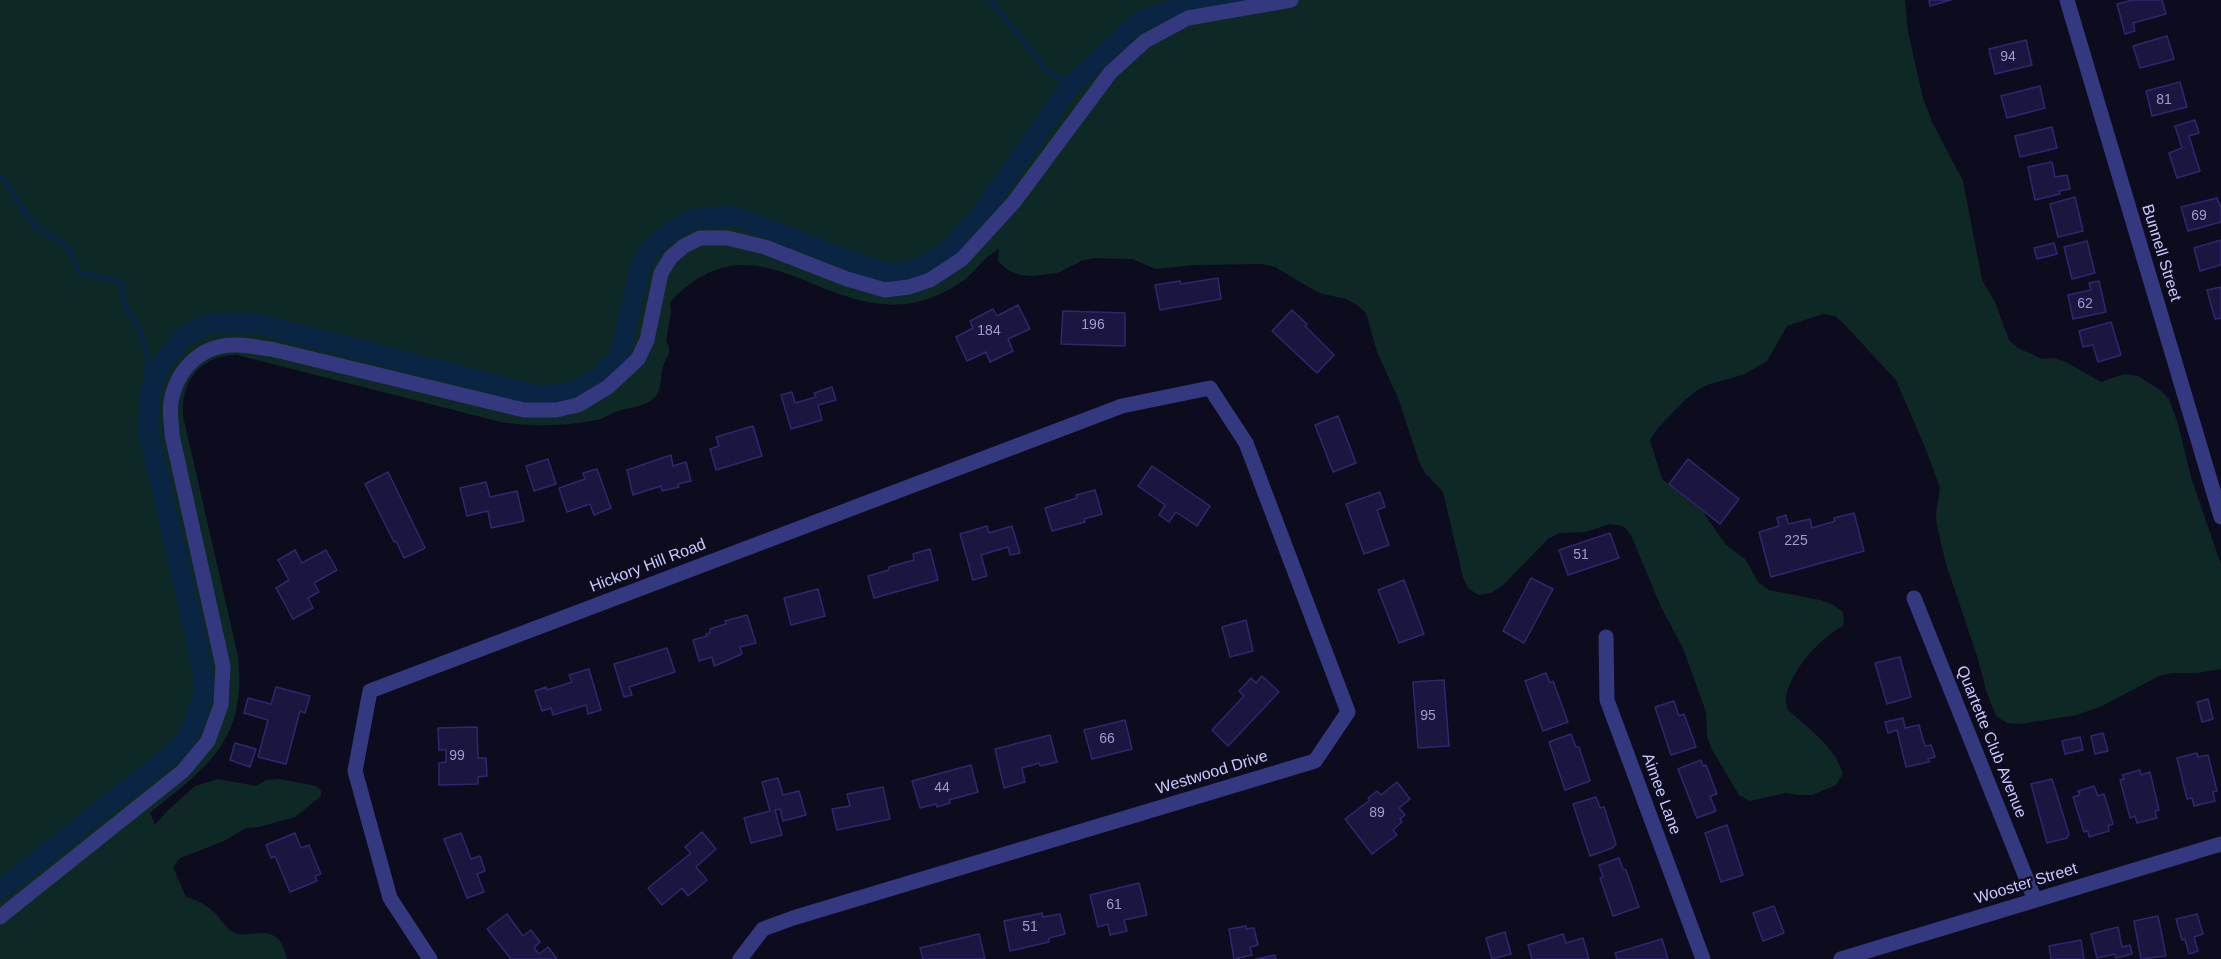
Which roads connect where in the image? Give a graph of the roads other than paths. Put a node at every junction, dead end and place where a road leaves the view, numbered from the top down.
1 (1291, 0) edge
2 (2067, 0) edge
3 (1210, 388) joint
4 (2221, 517) edge
5 (1914, 598) dead end
6 (1606, 637) dead end
7 (2221, 844) edge
8 (2035, 900) junction
9 (0, 917) edge
10 (430, 959) edge
11 (740, 959) edge
12 (1703, 959) edge
13 (1841, 959) edge

1 - 9 street
2 - 4 street, Bunnell Street
3 - 10 street, Hickory Hill Road
3 - 11 street, Westwood Drive
5 - 8 street, Quartette Club Avenue
6 - 12 street, Aimee Lane
7 - 8 street, Wooster Street
8 - 13 street, Wooster Street

